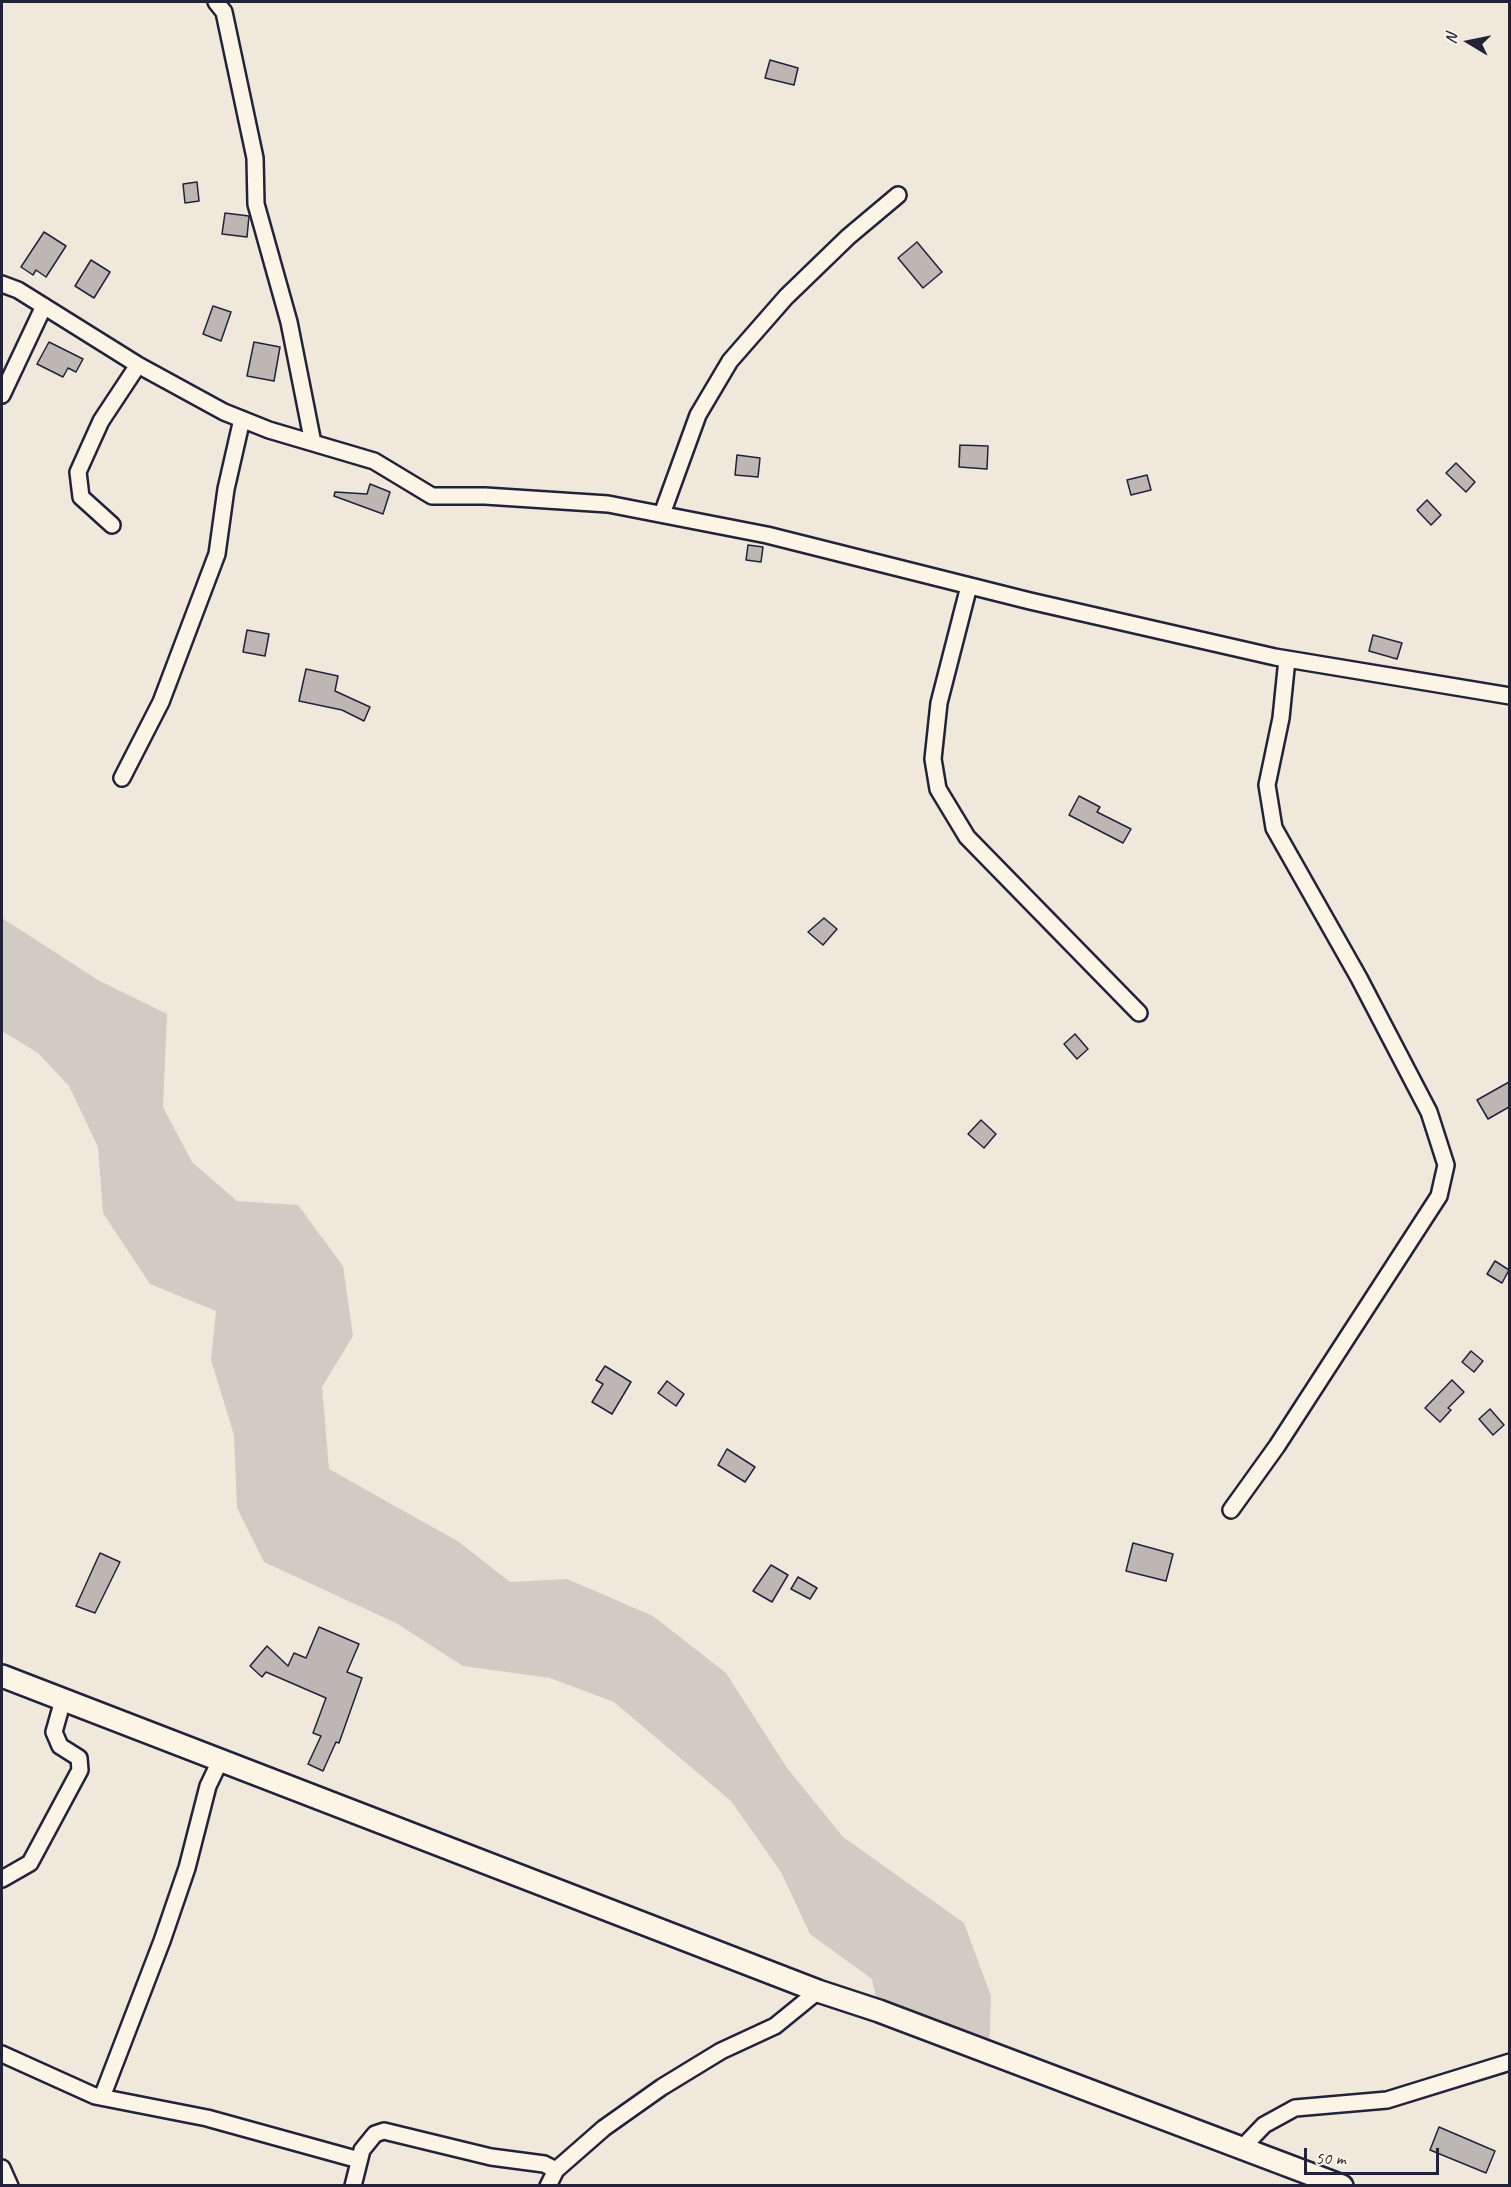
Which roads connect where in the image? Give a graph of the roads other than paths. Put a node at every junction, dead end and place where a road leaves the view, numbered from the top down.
1 (216, 2) edge
2 (898, 195) dead end
3 (2, 284) edge
4 (44, 306) junction
5 (138, 365) junction
6 (2, 395) edge
7 (242, 419) junction
8 (313, 443) junction
9 (662, 514) junction
10 (112, 525) dead end
11 (969, 586) junction
12 (1287, 659) junction
13 (1509, 696) edge
14 (122, 778) dead end
15 (1139, 1013) dead end
16 (1231, 1510) dead end
17 (2, 1676) edge
18 (63, 1700) junction
19 (220, 1761) junction
20 (2, 1880) edge
21 (818, 1991) junction
22 (2, 2054) edge
23 (1509, 2062) edge
24 (102, 2097) junction
25 (1242, 2148) junction
26 (359, 2160) junction
27 (2, 2169) edge
28 (556, 2170) junction
29 (9, 2186) edge
30 (353, 2186) edge
31 (548, 2186) edge
32 (1342, 2186) edge

1 - 8 street
2 - 9 street
3 - 4 street
4 - 5 street
4 - 6 street
5 - 7 street
5 - 10 street
7 - 8 street
7 - 14 street
8 - 9 street
9 - 11 street
11 - 12 street
11 - 15 street
12 - 13 street
12 - 16 street
17 - 18 street
18 - 19 street
18 - 20 street
19 - 21 street
19 - 24 street
21 - 25 street
21 - 28 street
22 - 24 street
23 - 25 street
24 - 26 street
25 - 32 street
26 - 28 street
26 - 30 street
27 - 29 street
28 - 31 street

